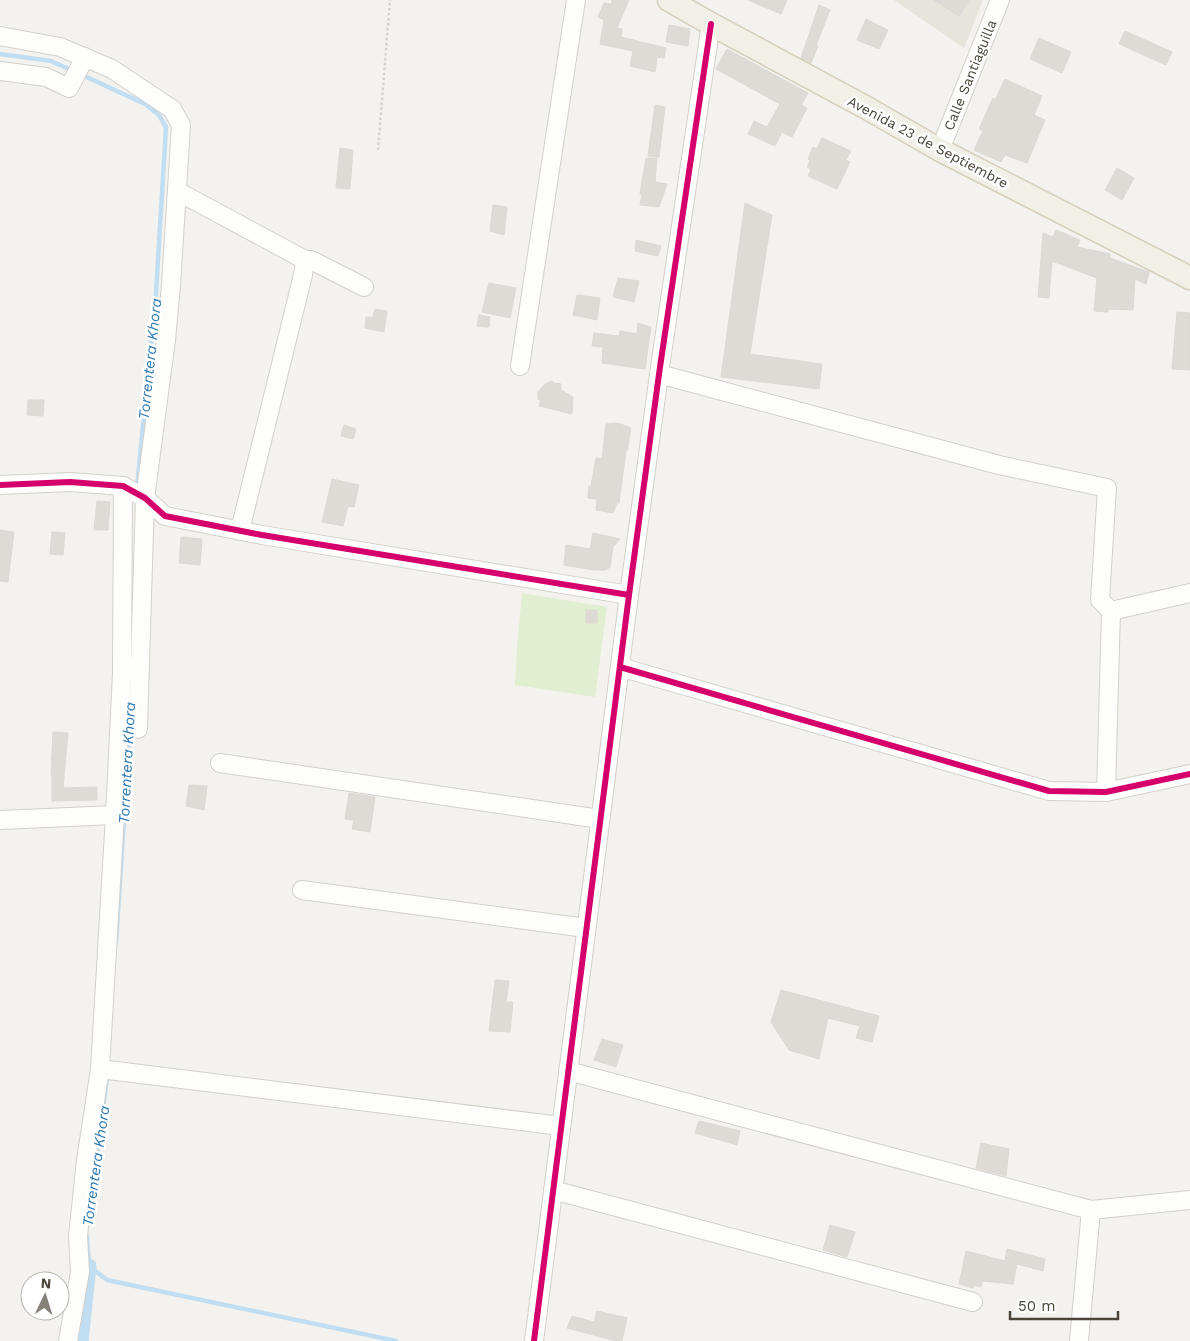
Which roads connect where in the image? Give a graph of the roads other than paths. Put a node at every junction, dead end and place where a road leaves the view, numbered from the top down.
1 (576, 0) edge
2 (670, 0) edge
3 (1000, 0) edge
4 (711, 24) junction
5 (0, 36) edge
6 (85, 57) junction
7 (0, 71) edge
8 (940, 150) junction
9 (177, 191) junction
10 (305, 260) junction
11 (1190, 278) edge
12 (364, 287) dead end
13 (520, 366) dead end
14 (659, 374) junction
15 (0, 485) edge
16 (123, 486) junction
17 (145, 498) junction
18 (240, 530) junction
19 (1190, 593) edge
20 (629, 595) junction
21 (1110, 611) junction
22 (620, 668) junction
23 (138, 729) dead end
24 (220, 763) dead end
25 (1190, 774) edge
26 (1106, 792) junction
27 (116, 815) junction
28 (600, 819) junction
29 (0, 820) edge
30 (302, 890) dead end
31 (586, 928) junction
32 (100, 1069) junction
33 (568, 1071) junction
34 (561, 1126) junction
35 (553, 1190) junction
36 (1190, 1200) edge
37 (1091, 1210) junction
38 (973, 1302) dead end
39 (68, 1341) edge
40 (534, 1341) edge
41 (1079, 1341) edge

1 - 13 street
2 - 4 main road, Avenida 23 de Septiembre
3 - 8 street, Calle Santiaguilla
4 - 8 main road, Avenida 23 de Septiembre
4 - 14 street
5 - 6 street
6 - 7 street
6 - 9 street
8 - 11 main road, Avenida 23 de Septiembre
9 - 10 street
9 - 17 street
10 - 12 street
10 - 18 street
14 - 20 street
14 - 21 street
15 - 16 street
16 - 17 street
16 - 27 street
17 - 18 street
17 - 23 street
18 - 20 street
19 - 21 street
20 - 22 street
21 - 26 street
22 - 26 street
22 - 28 street
24 - 28 street
25 - 26 street
27 - 29 street
27 - 32 street
28 - 31 street
30 - 31 street
31 - 33 street
32 - 34 street
32 - 39 street
33 - 34 street
33 - 37 street
34 - 35 street
35 - 38 street
35 - 40 street
36 - 37 street
37 - 41 street

